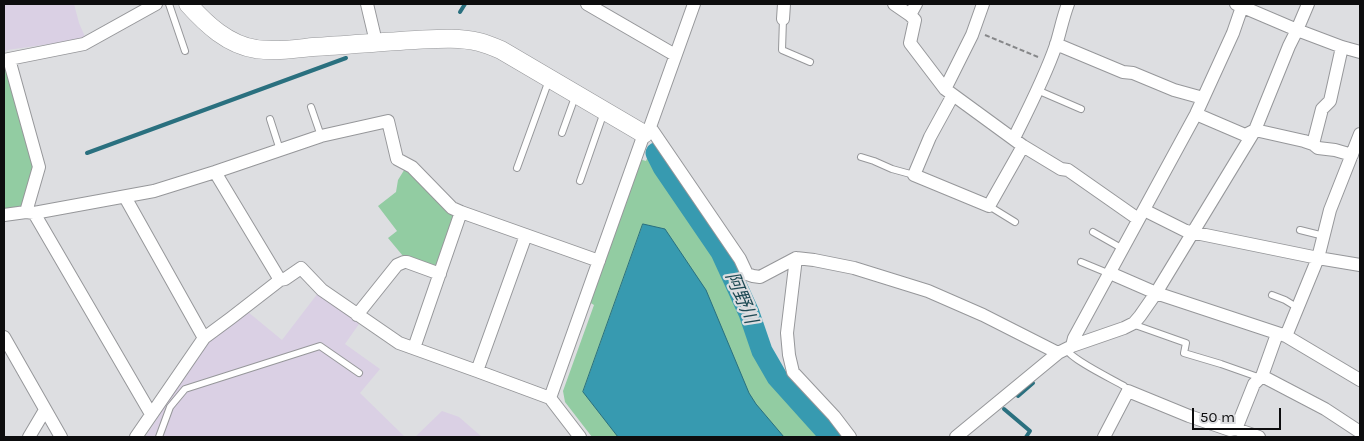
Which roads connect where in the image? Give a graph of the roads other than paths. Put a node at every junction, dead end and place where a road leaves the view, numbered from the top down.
1 (156, 4) edge
2 (170, 4) edge
3 (188, 4) edge
4 (367, 4) edge
5 (588, 4) edge
6 (694, 4) edge
7 (784, 4) edge
8 (894, 4) edge
9 (983, 4) edge
10 (1068, 4) edge
11 (1308, 4) edge
12 (1240, 5) edge
13 (913, 9) edge
14 (783, 19) joint
15 (1297, 30) junction
16 (376, 42) junction
17 (1056, 44) junction
18 (1342, 47) junction
19 (184, 51) dead end
20 (1360, 52) edge
21 (675, 55) junction
22 (6, 59) edge
23 (810, 62) dead end
24 (550, 79) junction
25 (1037, 90) junction
26 (949, 92) junction
27 (576, 94) junction
28 (1203, 98) junction
29 (311, 107) dead end
30 (1081, 110) dead end
31 (605, 111) junction
32 (1196, 114) junction
33 (270, 119) dead end
34 (647, 130) junction
35 (1255, 130) junction
36 (562, 133) dead end
37 (1360, 134) edge
38 (321, 136) junction
39 (1018, 142) junction
40 (1313, 144) junction
41 (280, 150) junction
42 (1355, 152) edge
43 (861, 157) dead end
44 (516, 168) dead end
45 (215, 172) junction
46 (914, 175) junction
47 (580, 181) dead end
48 (125, 197) junction
49 (989, 206) junction
50 (461, 212) junction
51 (30, 213) junction
52 (4, 215) edge
53 (1141, 215) junction
54 (1015, 222) dead end
55 (1300, 230) dead end
56 (1093, 232) dead end
57 (1193, 232) junction
58 (526, 235) junction
59 (1324, 236) junction
60 (1123, 249) junction
61 (796, 258) junction
62 (1318, 258) junction
63 (599, 260) junction
64 (1081, 262) dead end
65 (1360, 265) edge
66 (440, 274) junction
67 (1110, 274) junction
68 (280, 280) junction
69 (1156, 293) junction
70 (1272, 295) dead end
71 (1298, 308) junction
72 (357, 314) junction
73 (1134, 322) junction
74 (1282, 335) junction
75 (4, 337) edge
76 (204, 338) junction
77 (414, 348) junction
78 (1065, 349) junction
79 (477, 371) junction
80 (359, 373) dead end
81 (1260, 378) junction
82 (1360, 380) edge
83 (1128, 391) junction
84 (550, 398) junction
85 (46, 410) junction
86 (151, 414) junction
87 (1231, 432) edge
88 (1360, 432) edge
89 (29, 437) edge
90 (61, 437) edge
91 (136, 437) edge
92 (159, 437) edge
93 (580, 437) edge
94 (850, 437) edge
95 (956, 437) edge
96 (1104, 437) edge
97 (1259, 437) edge

1 - 22 street
2 - 19 lane
3 - 16 street
4 - 16 street
5 - 21 street
6 - 21 street
7 - 14 street
8 - 13 street
9 - 26 street
10 - 17 street
11 - 15 street
12 - 15 street
12 - 28 street
13 - 26 street
14 - 23 lane
15 - 18 street
15 - 35 street
16 - 24 street
17 - 25 street
17 - 28 street
18 - 20 street
18 - 40 street
21 - 34 street
22 - 51 street
24 - 27 street
24 - 44 lane
25 - 30 lane
25 - 39 street
26 - 39 street
26 - 46 street
27 - 31 street
27 - 36 lane
28 - 32 street
29 - 38 lane
31 - 34 street
31 - 47 lane
32 - 35 street
32 - 53 street
33 - 41 lane
34 - 61 street
34 - 63 street
35 - 40 street
35 - 57 street
37 - 42 street
38 - 41 street
38 - 50 street
39 - 49 street
39 - 53 street
40 - 42 street
41 - 45 street
42 - 59 street
43 - 46 lane
45 - 48 street
45 - 68 street
46 - 49 street
48 - 51 street
48 - 76 street
49 - 54 lane
50 - 58 street
50 - 66 street
51 - 52 street
51 - 86 street
53 - 57 street
53 - 60 street
55 - 59 lane
56 - 60 lane
57 - 62 street
57 - 69 street
58 - 63 street
58 - 79 street
59 - 62 street
60 - 67 street
61 - 78 street
61 - 94 street
62 - 65 street
62 - 71 street
63 - 84 street
64 - 67 lane
66 - 72 street
66 - 77 street
67 - 69 street
67 - 78 street
68 - 72 street
68 - 76 street
69 - 73 street
69 - 74 street
70 - 71 lane
71 - 74 street
72 - 77 street
73 - 78 street
73 - 81 lane
74 - 81 street
74 - 82 street
75 - 85 street
76 - 86 street
77 - 79 street
78 - 83 lane
78 - 95 street
79 - 84 street
80 - 92 lane
81 - 87 street
81 - 88 street
83 - 87 street
83 - 96 street
84 - 93 street
85 - 89 street
85 - 90 street
86 - 91 street
87 - 97 street

